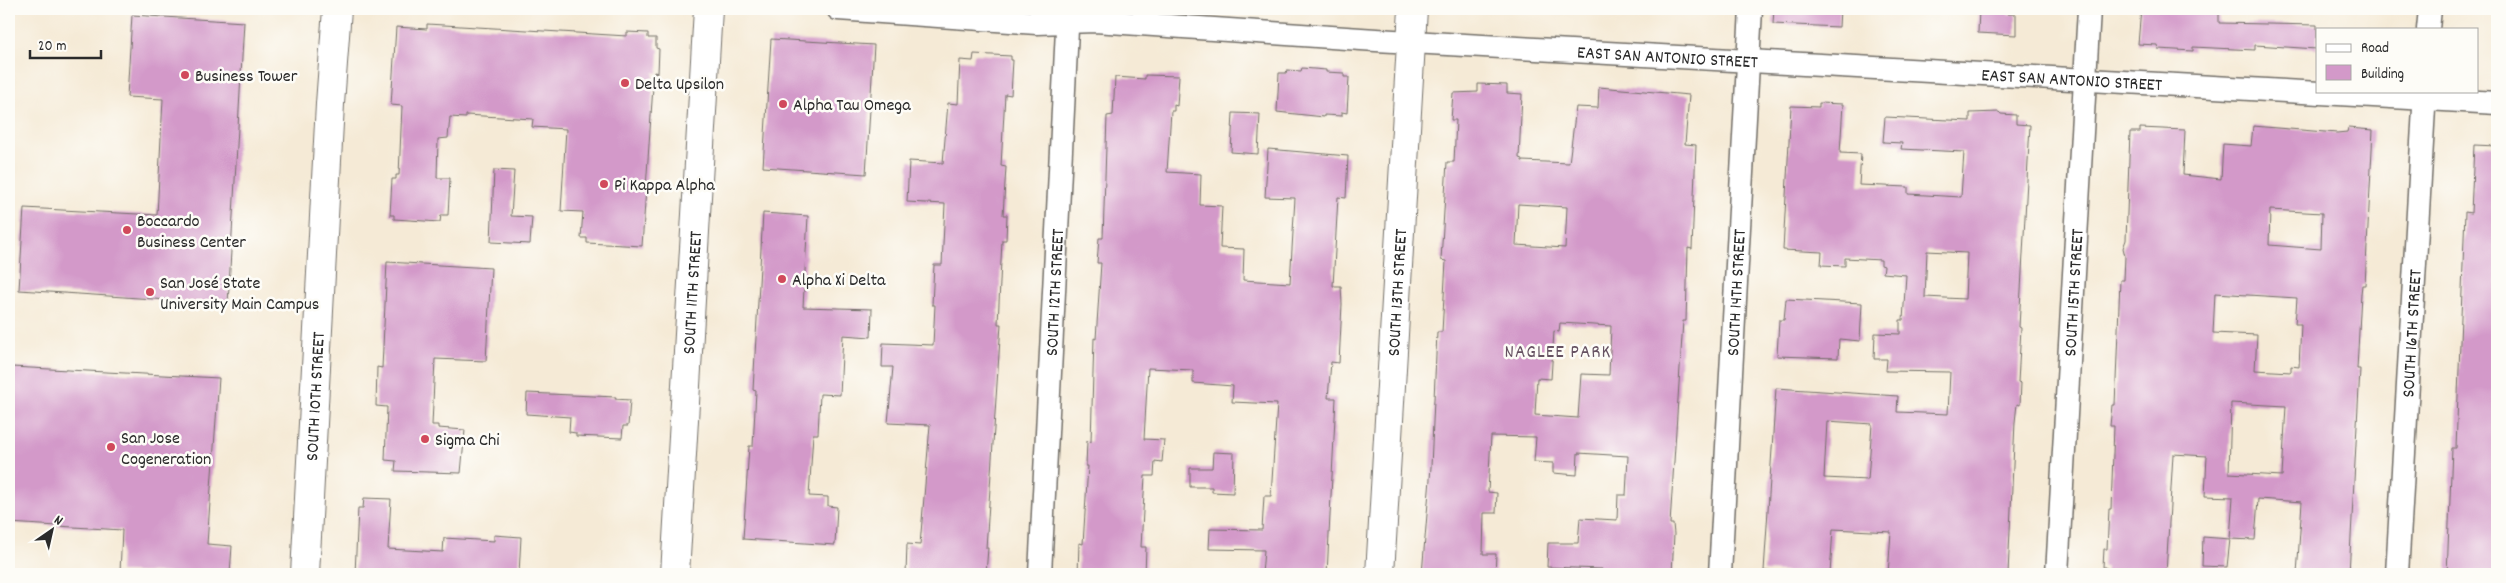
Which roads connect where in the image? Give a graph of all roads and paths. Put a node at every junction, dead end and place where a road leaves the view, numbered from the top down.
1 (337, 9) edge
2 (708, 9) edge
3 (838, 9) edge
4 (1413, 9) edge
5 (1751, 9) edge
6 (2089, 9) edge
7 (2430, 9) edge
8 (1067, 15) edge
9 (2428, 28) edge
10 (1411, 41) junction
11 (1749, 61) junction
12 (2085, 80) junction
13 (2316, 90) edge
14 (2357, 92) edge
15 (2425, 95) edge
16 (2497, 103) edge
17 (306, 574) edge
18 (675, 574) edge
19 (1040, 574) edge
20 (1380, 574) edge
21 (1720, 574) edge
22 (2058, 574) edge
23 (2397, 574) edge

1 - 17 main road, SOUTH 10TH STREET
2 - 18 main road, SOUTH 11TH STREET
3 - 8 street, EAST SAN ANTONIO STREET
4 - 10 main road, SOUTH 13TH STREET
5 - 11 street, SOUTH 14TH STREET
6 - 12 street, SOUTH 15TH STREET
7 - 9 street
8 - 10 street, EAST SAN ANTONIO STREET
8 - 19 street, SOUTH 12TH STREET
10 - 11 street, EAST SAN ANTONIO STREET
10 - 20 main road, SOUTH 13TH STREET
11 - 12 street, EAST SAN ANTONIO STREET
11 - 21 street, SOUTH 14TH STREET
12 - 13 street, EAST SAN ANTONIO STREET
12 - 22 street, SOUTH 15TH STREET
14 - 15 street, EAST SAN ANTONIO STREET
15 - 16 street, EAST SAN ANTONIO STREET
15 - 23 street, SOUTH 16TH STREET

